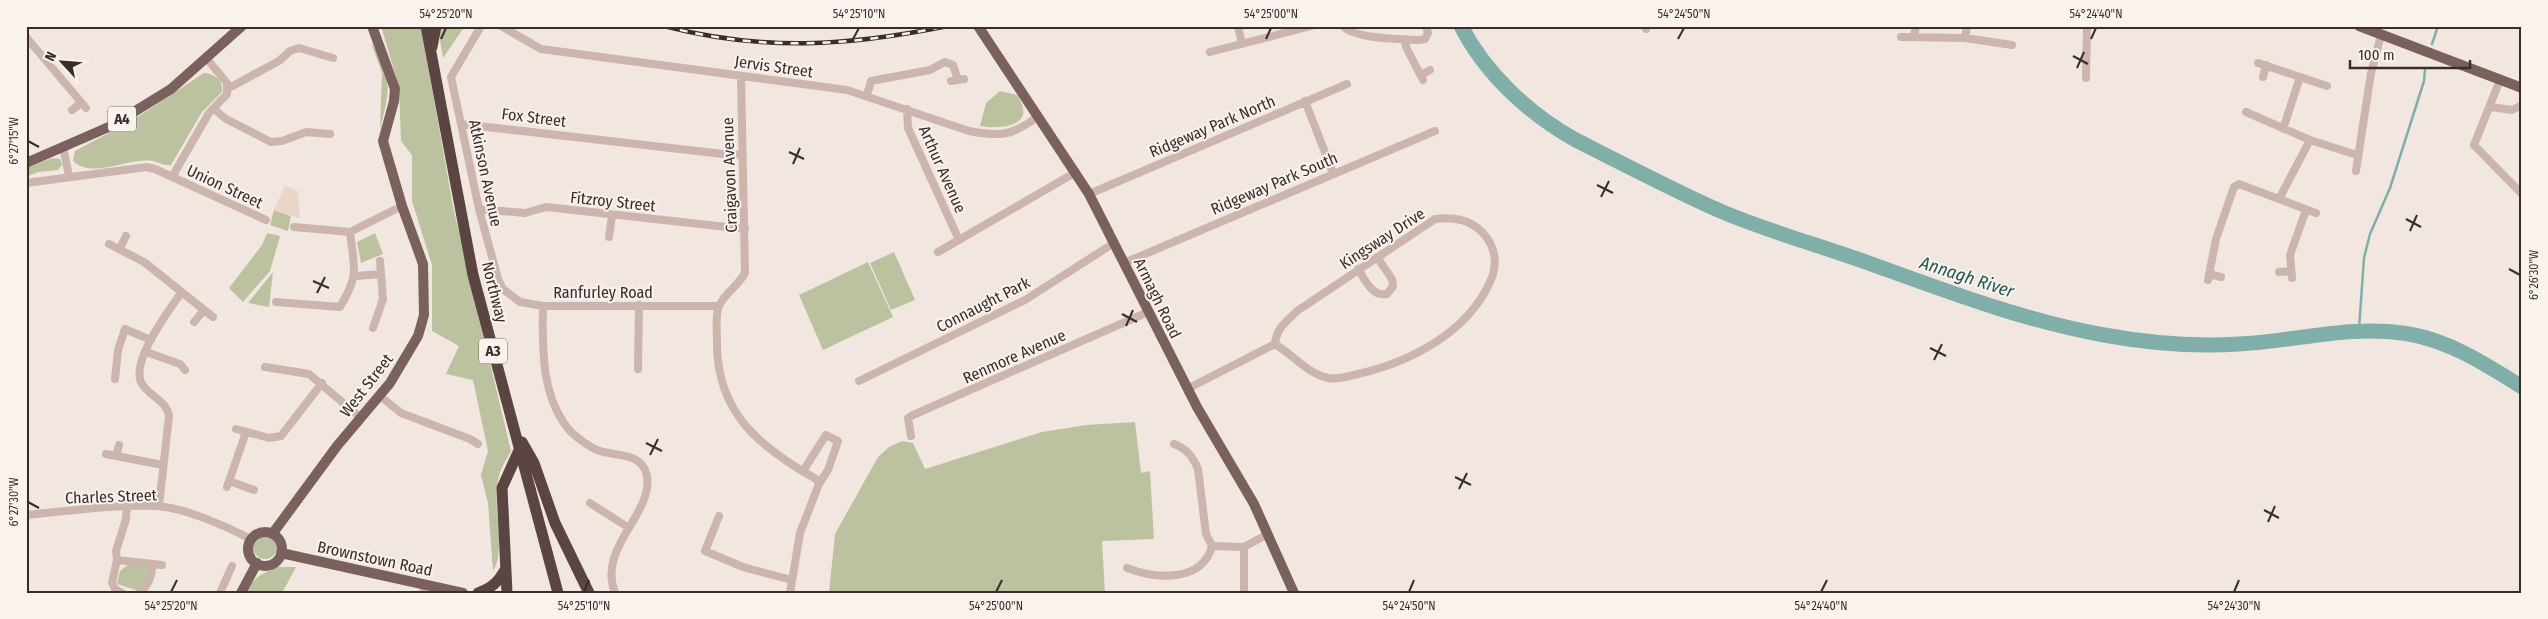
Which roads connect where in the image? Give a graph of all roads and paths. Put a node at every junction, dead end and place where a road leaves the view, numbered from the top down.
1 (242, 26) edge
2 (372, 26) edge
3 (426, 26) edge
4 (436, 26) edge
5 (481, 26) edge
6 (501, 26) edge
7 (1238, 26) edge
8 (1311, 26) edge
9 (1343, 26) edge
10 (1426, 26) edge
11 (1916, 26) edge
12 (1967, 26) edge
13 (2087, 26) edge
14 (2359, 26) edge
15 (978, 27) edge
16 (2381, 35) junction
17 (26, 37) edge
18 (1914, 37) junction
19 (1901, 38) dead end
20 (1965, 38) junction
21 (1405, 39) junction
22 (1242, 44) junction
23 (2012, 45) dead end
24 (1210, 52) dead end
25 (431, 53) junction
26 (333, 58) dead end
27 (207, 59) junction
28 (1430, 70) dead end
29 (741, 76) junction
30 (2300, 76) junction
31 (2263, 77) dead end
32 (2086, 78) dead end
33 (958, 80) dead end
34 (2500, 80) junction
35 (1347, 84) dead end
36 (2328, 86) dead end
37 (228, 88) junction
38 (2522, 88) edge
39 (867, 95) junction
40 (1305, 101) junction
41 (2522, 105) edge
42 (2491, 107) junction
43 (214, 109) junction
44 (907, 109) junction
45 (72, 110) dead end
46 (2246, 112) dead end
47 (1038, 116) junction
48 (461, 124) junction
49 (2283, 129) junction
50 (1435, 131) dead end
51 (330, 134) dead end
52 (2310, 140) junction
53 (63, 147) junction
54 (742, 154) junction
55 (2357, 155) junction
56 (26, 163) edge
57 (2356, 171) dead end
58 (1076, 172) junction
59 (1333, 173) junction
60 (70, 176) junction
61 (172, 176) junction
62 (26, 183) edge
63 (1089, 194) junction
64 (2522, 194) edge
65 (2280, 200) junction
66 (402, 206) junction
67 (479, 208) junction
68 (2306, 210) junction
69 (2316, 213) dead end
70 (612, 216) junction
71 (266, 220) dead end
72 (294, 227) dead end
73 (745, 229) junction
74 (350, 232) junction
75 (126, 236) dead end
76 (610, 237) dead end
77 (960, 240) junction
78 (109, 244) dead end
79 (1114, 244) junction
80 (120, 248) junction
81 (938, 252) dead end
82 (1377, 257) junction
83 (380, 261) dead end
84 (1124, 262) junction
85 (1358, 269) junction
86 (2279, 272) dead end
87 (381, 274) junction
88 (356, 276) junction
89 (2221, 277) dead end
90 (498, 279) joint
91 (181, 293) junction
92 (276, 302) dead end
93 (639, 305) junction
94 (543, 306) junction
95 (719, 306) junction
96 (204, 310) junction
97 (1148, 312) junction
98 (213, 317) dead end
99 (194, 322) dead end
100 (373, 328) dead end
101 (151, 340) junction
102 (1275, 344) junction
103 (146, 352) junction
104 (264, 367) dead end
105 (638, 369) dead end
106 (185, 370) dead end
107 (116, 379) dead end
108 (859, 381) dead end
109 (322, 383) junction
110 (1187, 389) junction
111 (380, 396) junction
112 (361, 418) junction
113 (514, 427) junction
114 (236, 429) dead end
115 (246, 432) junction
116 (911, 436) dead end
117 (478, 444) dead end
118 (1174, 444) dead end
119 (119, 445) dead end
120 (520, 448) junction
121 (106, 454) dead end
122 (116, 456) junction
123 (163, 465) junction
124 (803, 471) junction
125 (819, 484) junction
126 (254, 490) dead end
127 (590, 502) dead end
128 (127, 506) junction
129 (159, 506) junction
130 (26, 515) edge
131 (719, 516) dead end
132 (629, 528) junction
133 (273, 534) junction
134 (1268, 534) junction
135 (251, 539) junction
136 (1212, 546) junction
137 (1244, 548) junction
138 (281, 553) junction
139 (117, 560) junction
140 (257, 563) junction
141 (152, 564) junction
142 (162, 564) dead end
143 (232, 566) dead end
144 (1127, 568) dead end
145 (505, 570) junction
146 (792, 580) junction
147 (423, 588) edge
148 (122, 593) edge
149 (139, 593) edge
150 (220, 593) edge
151 (241, 593) edge
152 (463, 593) edge
153 (478, 593) edge
154 (507, 593) edge
155 (558, 593) edge
156 (589, 593) edge
157 (615, 593) edge
158 (790, 593) edge
159 (1244, 593) edge
160 (1294, 593) edge

1 - 27 main road, A4
2 - 66 main road, West Street
3 - 25 highway, Northway / A3
4 - 25 highway, Northway / A3
5 - 48 street, Atkinson Avenue
6 - 29 street, Jervis Street
7 - 22 street
8 - 22 street
9 - 21 street
10 - 21 street
11 - 18 street
12 - 20 street
13 - 32 street
14 - 16 main road
15 - 47 main road, Armagh Road
16 - 34 main road
16 - 55 street
17 - 45 street
18 - 19 street
18 - 20 street
20 - 23 street
21 - 28 street
22 - 24 street
25 - 113 highway, Northway / A3
26 - 37 street
27 - 37 street
27 - 53 main road, A4
29 - 39 street, Jervis Street
29 - 54 street, Craigavon Avenue
30 - 31 street
30 - 36 street
30 - 49 street
33 - 39 street
34 - 38 main road
34 - 42 street
35 - 40 street, Ridgeway Park North
37 - 43 street
39 - 44 street, Jervis Street
40 - 59 street
40 - 63 street, Ridgeway Park North
41 - 42 street
42 - 64 street
43 - 51 street
43 - 61 street
44 - 47 street, Jervis Street
44 - 77 street, Arthur Avenue
46 - 49 street
47 - 58 main road, Armagh Road
48 - 54 street, Fox Street
48 - 67 street, Atkinson Avenue
49 - 52 street
50 - 59 street, Ridgeway Park South
52 - 55 street
52 - 65 street
53 - 56 main road, A4
53 - 60 street
54 - 73 street, Craigavon Avenue
55 - 57 street
58 - 63 main road, Armagh Road
58 - 77 street, Arthur Avenue
59 - 84 street, Ridgeway Park South
60 - 61 street, Union Street
60 - 62 street, Union Street
61 - 71 street, Union Street
63 - 79 main road, Armagh Road
65 - 68 street
65 - 89 street
66 - 74 street
66 - 111 main road, West Street
67 - 70 street, Fitzroy Street
67 - 90 street, Atkinson Avenue
68 - 69 street
68 - 86 street
70 - 73 street, Fitzroy Street
70 - 76 street
72 - 74 street
73 - 95 street, Craigavon Avenue
74 - 88 street
75 - 80 street
77 - 81 street, Arthur Avenue
78 - 80 street
79 - 84 main road, Armagh Road
79 - 108 street, Connaught Park
80 - 91 street
82 - 85 street, Kingsway Drive
82 - 85 street
82 - 102 street, Kingsway Drive
83 - 87 street
84 - 97 main road, Armagh Road
85 - 102 street, Kingsway Drive
87 - 88 street
87 - 100 street
88 - 92 street
90 - 94 street, Ranfurley Road
91 - 96 street
91 - 101 street
93 - 94 street, Ranfurley Road
93 - 95 street, Ranfurley Road
93 - 105 street
94 - 132 street
95 - 124 street
96 - 98 street
96 - 99 street
97 - 110 main road, Armagh Road
97 - 116 street, Renmore Avenue
101 - 103 street
101 - 107 street
102 - 110 street
103 - 106 street
103 - 123 street
104 - 109 street
109 - 112 street
109 - 115 street
110 - 134 main road, Armagh Road
111 - 112 main road, West Street
111 - 117 street
112 - 133 main road, West Street
113 - 120 highway, Northway / A3
113 - 156 highway
114 - 115 street
115 - 126 street
118 - 136 street
119 - 122 street
120 - 145 highway
120 - 155 highway, Northway / A3
121 - 122 street
122 - 123 street
123 - 129 street
124 - 125 street
124 - 125 street
125 - 146 street
127 - 132 street
128 - 129 street, Charles Street
128 - 130 street, Charles Street
128 - 139 street
129 - 135 street, Charles Street
131 - 146 street
132 - 157 street
133 - 135 main road
133 - 138 main road
134 - 137 street
134 - 160 main road, Armagh Road
135 - 140 main road
136 - 137 street
136 - 144 street
137 - 159 street
138 - 140 main road
138 - 147 main road, Brownstown Road
139 - 141 street
139 - 148 street
140 - 151 main road
141 - 142 street
141 - 149 street
143 - 150 street
145 - 153 highway
145 - 154 highway
146 - 158 street
147 - 152 main road, Brownstown Road

